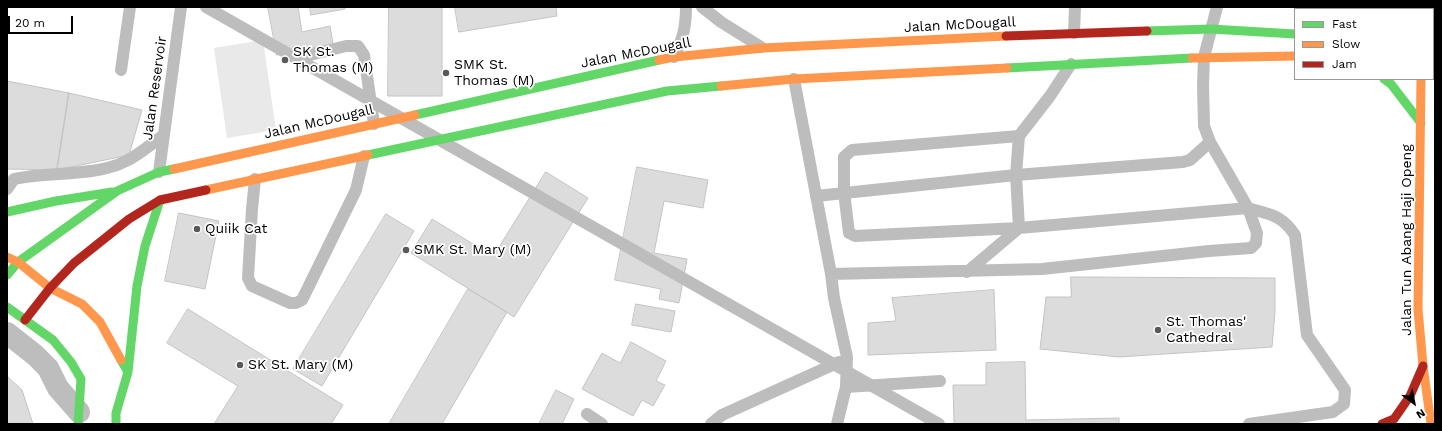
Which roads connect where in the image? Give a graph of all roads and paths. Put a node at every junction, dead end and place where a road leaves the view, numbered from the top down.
1 (130, 7) edge
2 (181, 7) edge
3 (206, 7) edge
4 (686, 7) edge
5 (702, 7) edge
6 (1074, 7) edge
7 (1217, 7) edge
8 (1210, 29) junction
9 (1074, 33) junction
10 (1294, 34) edge
11 (763, 48) junction
12 (1294, 56) edge
13 (302, 57) dead end
14 (674, 57) junction
15 (1204, 57) junction
16 (1071, 64) junction
17 (121, 70) dead end
18 (794, 79) junction
19 (1385, 80) edge
20 (1421, 80) edge
21 (1421, 122) junction
22 (374, 124) junction
23 (164, 135) junction
24 (1019, 136) junction
25 (1210, 142) junction
26 (364, 156) junction
27 (159, 172) junction
28 (1016, 175) junction
29 (255, 179) junction
30 (7, 189) edge
31 (117, 191) junction
32 (844, 192) junction
33 (816, 196) junction
34 (160, 200) junction
35 (1248, 208) junction
36 (7, 212) edge
37 (1019, 228) junction
38 (7, 257) edge
39 (18, 262) junction
40 (967, 272) junction
41 (831, 274) junction
42 (7, 275) edge
43 (50, 288) junction
44 (7, 307) edge
45 (25, 320) junction
46 (7, 333) edge
47 (847, 357) junction
48 (1423, 366) junction
49 (128, 372) junction
50 (940, 381) dead end
51 (846, 387) junction
52 (587, 414) dead end
53 (79, 418) edge
54 (116, 424) edge
55 (602, 424) edge
56 (710, 424) edge
57 (837, 424) edge
58 (939, 424) edge
59 (1249, 424) edge
60 (1382, 424) edge
61 (1432, 424) edge

1 - 17 lane
2 - 23 lane, Jalan Reservoir
3 - 58 lane
4 - 14 lane
5 - 11 lane
6 - 9 lane
7 - 8 lane
8 - 9 main road, Jalan McDougall
8 - 10 main road, Jalan McDougall
8 - 15 lane
9 - 11 main road, Jalan McDougall
11 - 14 main road, Jalan McDougall
12 - 15 main road
13 - 22 lane
14 - 22 main road, Jalan McDougall
15 - 16 main road
15 - 25 lane
16 - 18 main road
16 - 24 lane
18 - 26 main road
18 - 33 lane
19 - 21 main road
20 - 21 main road, Jalan Tun Abang Haji Openg
21 - 48 main road, Jalan Tun Abang Haji Openg
22 - 27 main road, Jalan McDougall
23 - 27 lane, Jalan Reservoir
23 - 30 lane
24 - 28 lane
24 - 32 lane
25 - 28 lane
25 - 35 lane
26 - 29 main road
26 - 29 lane
27 - 31 main road, Jalan McDougall
28 - 32 lane
28 - 37 lane
29 - 34 main road
31 - 36 main road
31 - 39 main road, Jalan McDougall
32 - 33 lane
32 - 37 lane
33 - 41 lane
34 - 43 main road
34 - 49 main road
35 - 37 lane
35 - 40 lane
35 - 59 lane
37 - 40 lane
38 - 39 main road
39 - 42 main road, Jalan McDougall
39 - 43 main road
40 - 41 lane
41 - 47 lane
43 - 45 main road
43 - 49 main road
44 - 45 main road
45 - 53 main road
46 - 53 street
47 - 51 lane
47 - 56 lane
48 - 60 main road
48 - 61 main road, Jalan Tun Abang Haji Openg
49 - 54 main road
50 - 51 lane
51 - 57 lane
52 - 55 lane

